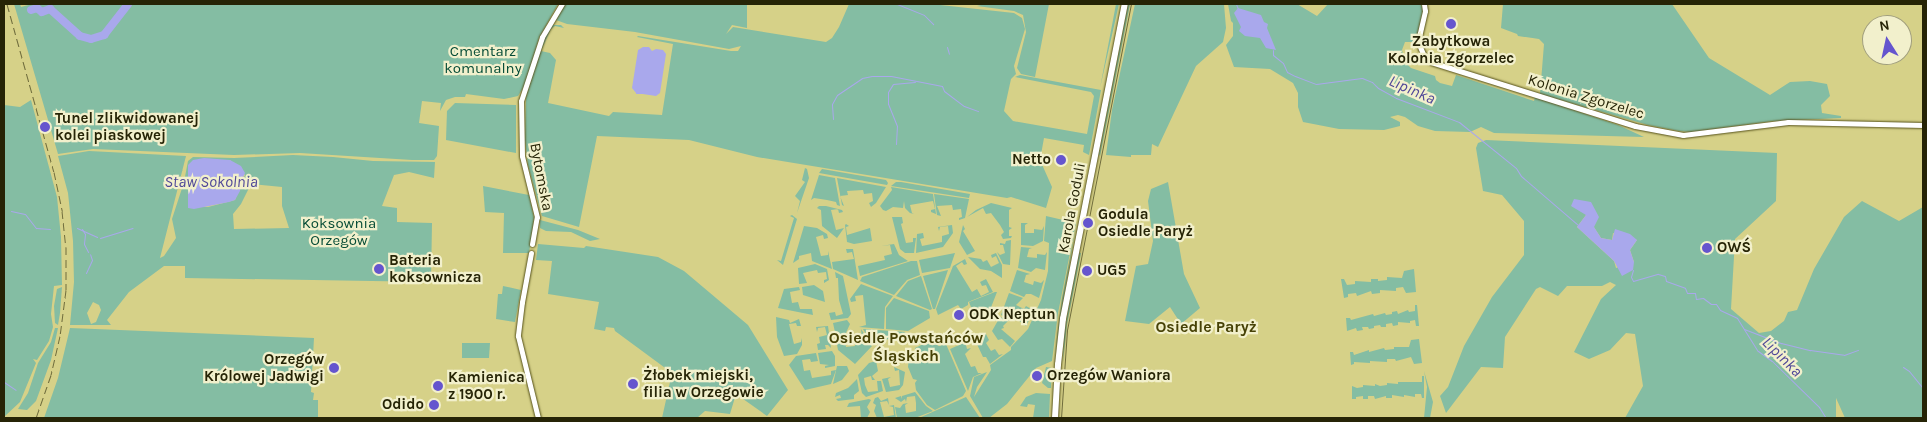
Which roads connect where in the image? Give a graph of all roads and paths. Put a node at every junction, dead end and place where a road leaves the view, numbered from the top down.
1 (562, 4) edge
2 (1125, 4) edge
3 (1424, 4) edge
4 (1923, 125) edge
5 (532, 244) dead end
6 (531, 253) dead end
7 (538, 418) edge
8 (1055, 418) edge

1 - 5 street, Bytomska
2 - 8 main road, Karola Goduli
3 - 4 street, Kolonia Zgorzelec
6 - 7 street

